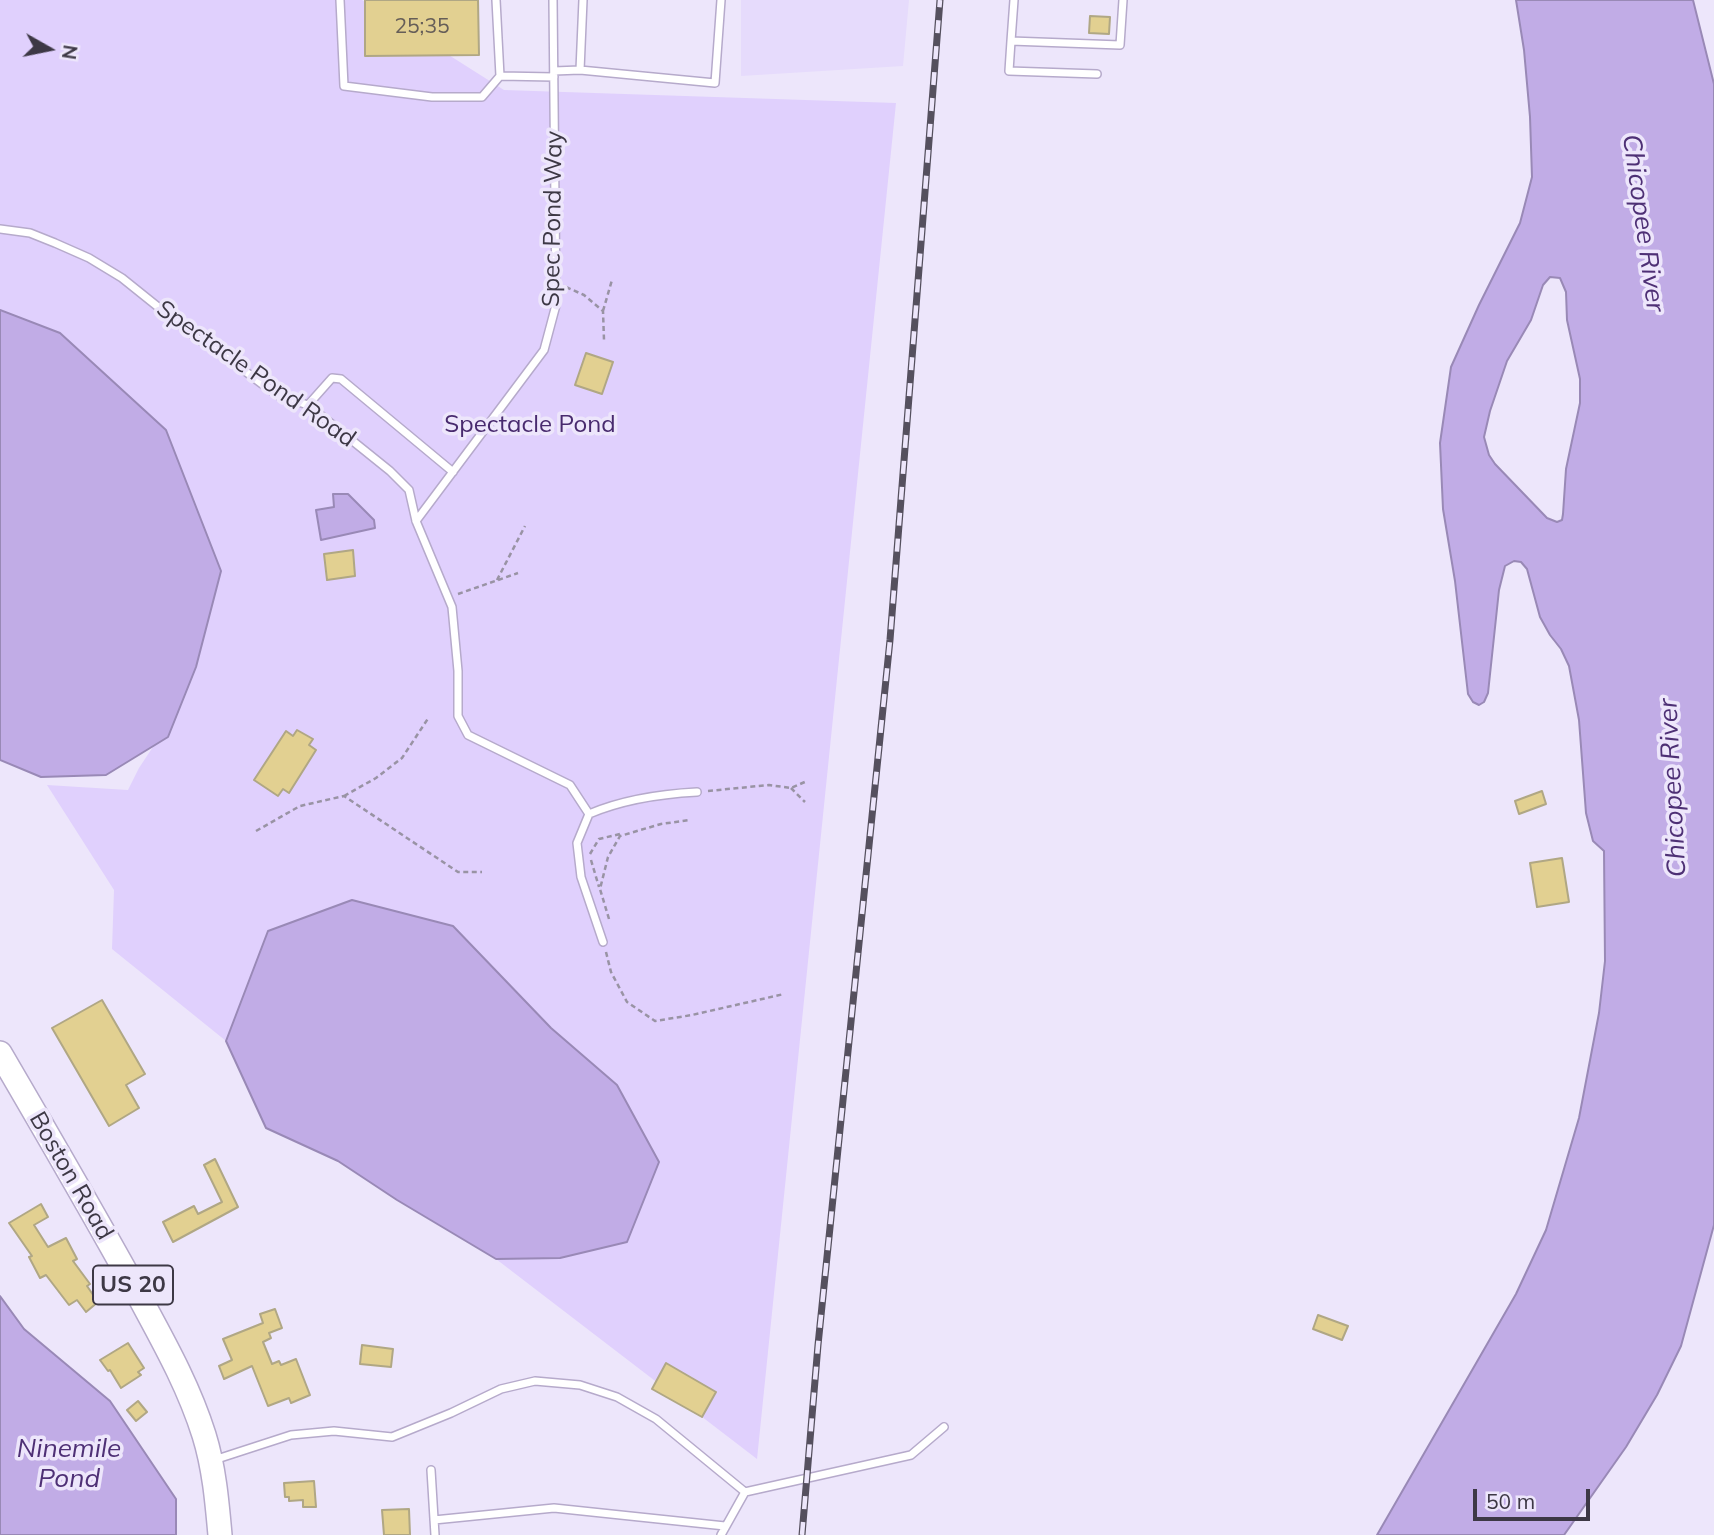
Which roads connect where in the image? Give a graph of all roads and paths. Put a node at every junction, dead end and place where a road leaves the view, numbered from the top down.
1 (340, 0) edge
2 (496, 0) edge
3 (553, 0) edge
4 (583, 0) edge
5 (721, 0) edge
6 (1014, 0) edge
7 (1123, 0) edge
8 (1011, 41) junction
9 (580, 70) junction
10 (554, 74) junction
11 (1097, 74) dead end
12 (500, 76) junction
13 (0, 229) edge
14 (612, 279) dead end
15 (556, 286) junction
16 (603, 311) junction
17 (604, 340) dead end
18 (308, 405) junction
19 (453, 472) junction
20 (416, 520) junction
21 (525, 526) dead end
22 (518, 573) dead end
23 (497, 580) junction
24 (448, 597) junction
25 (429, 717) dead end
26 (807, 781) dead end
27 (791, 788) junction
28 (697, 792) joint
29 (344, 796) junction
30 (805, 803) dead end
31 (589, 814) junction
32 (690, 820) dead end
33 (256, 831) dead end
34 (631, 833) junction
35 (482, 872) dead end
36 (600, 889) junction
37 (610, 922) dead end
38 (603, 942) joint
39 (611, 950) dead end
40 (607, 955) junction
41 (785, 994) dead end
42 (0, 1053) edge
43 (944, 1427) dead end
44 (210, 1461) junction
45 (431, 1470) dead end
46 (745, 1492) junction
47 (434, 1520) junction
48 (726, 1527) junction
49 (220, 1535) edge
50 (435, 1535) edge
51 (721, 1535) edge

1 - 12 lane
2 - 12 lane
3 - 10 lane, Spec Pond Way
4 - 9 lane
5 - 9 lane
6 - 8 lane
7 - 8 lane
8 - 11 lane
9 - 10 lane
10 - 12 lane
10 - 15 lane, Spec Pond Way
13 - 18 lane, Spectacle Pond Road
14 - 16 path
15 - 16 path
15 - 19 lane, Spec Pond Way
16 - 17 path
18 - 19 lane
18 - 20 lane, Spectacle Pond Road
19 - 20 lane, Spec Pond Way
20 - 24 lane, Spectacle Pond Road
21 - 23 path
22 - 23 path
23 - 24 path
24 - 31 lane, Spectacle Pond Road
25 - 29 path
26 - 27 path
27 - 28 path
27 - 30 path
28 - 31 lane
29 - 33 path
29 - 35 path
31 - 38 lane
32 - 34 path
34 - 36 path
34 - 36 path
36 - 37 path
38 - 40 path
39 - 40 path
40 - 41 path
42 - 44 main road, Boston Road / US 20
43 - 46 lane
44 - 46 lane
44 - 49 main road, Boston Road / US 20
45 - 47 lane
46 - 48 lane
47 - 48 lane
47 - 50 lane
48 - 51 lane

